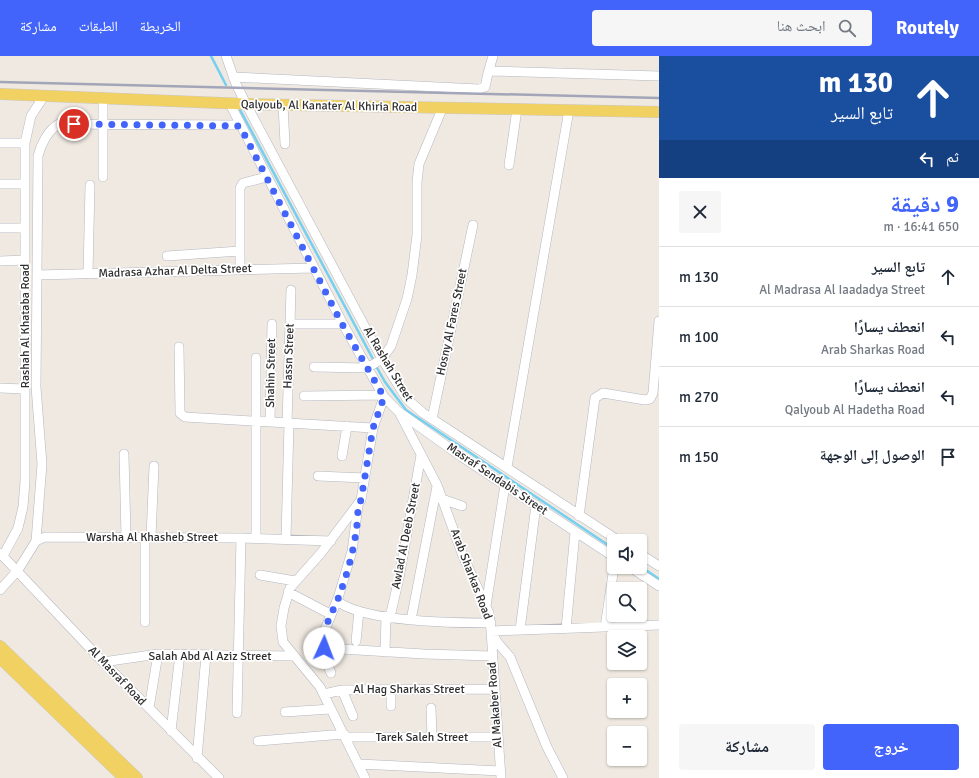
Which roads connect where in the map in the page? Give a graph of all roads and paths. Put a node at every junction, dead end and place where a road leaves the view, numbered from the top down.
1 (226, 56) edge
2 (493, 56) edge
3 (488, 73) junction
4 (659, 76) edge
5 (233, 77) junction
6 (0, 94) edge
7 (44, 96) junction
8 (103, 99) junction
9 (230, 104) junction
10 (246, 104) junction
11 (283, 105) junction
12 (442, 108) junction
13 (517, 109) junction
14 (569, 110) junction
15 (659, 112) edge
16 (103, 124) junction
17 (240, 126) junction
18 (0, 143) edge
19 (25, 143) junction
20 (285, 144) dead end
21 (509, 165) dead end
22 (103, 177) dead end
23 (267, 177) junction
24 (0, 184) edge
25 (25, 184) junction
26 (90, 185) dead end
27 (473, 225) dead end
28 (0, 228) edge
29 (25, 228) junction
30 (25, 242) junction
31 (38, 242) junction
32 (240, 251) junction
33 (168, 256) dead end
34 (25, 260) junction
35 (0, 261) edge
36 (313, 268) junction
37 (240, 269) junction
38 (88, 274) junction
39 (37, 275) junction
40 (291, 290) dead end
41 (24, 322) junction
42 (37, 322) junction
43 (659, 322) edge
44 (272, 324) dead end
45 (290, 324) junction
46 (342, 324) junction
47 (179, 347) dead end
48 (256, 358) dead end
49 (382, 358) junction
50 (314, 367) dead end
51 (367, 368) junction
52 (0, 388) edge
53 (24, 389) junction
54 (304, 396) dead end
55 (383, 396) junction
56 (399, 412) junction
57 (432, 419) junction
58 (255, 421) junction
59 (270, 422) junction
60 (288, 423) junction
61 (347, 426) junction
62 (373, 428) junction
63 (124, 454) dead end
64 (421, 455) junction
65 (342, 456) dead end
66 (154, 466) dead end
67 (506, 467) junction
68 (318, 476) dead end
69 (365, 478) junction
70 (437, 485) junction
71 (505, 485) junction
72 (23, 496) junction
73 (39, 499) junction
74 (442, 500) junction
75 (536, 505) junction
76 (358, 506) junction
77 (462, 506) dead end
78 (579, 516) junction
79 (575, 532) junction
80 (608, 534) edge
81 (126, 537) junction
82 (148, 537) junction
83 (241, 538) junction
84 (256, 538) junction
85 (286, 539) junction
86 (36, 541) junction
87 (330, 541) junction
88 (607, 553) edge
89 (1, 554) edge
90 (647, 558) edge
91 (659, 566) edge
92 (18, 570) junction
93 (613, 574) edge
94 (641, 574) edge
95 (260, 576) dead end
96 (295, 581) junction
97 (659, 586) edge
98 (0, 590) edge
99 (288, 592) junction
100 (337, 601) junction
101 (486, 606) junction
102 (360, 611) junction
103 (330, 614) junction
104 (388, 616) junction
105 (411, 620) junction
106 (145, 622) dead end
107 (632, 622) edge
108 (659, 625) edge
109 (632, 626) junction
110 (491, 627) junction
111 (605, 627) junction
112 (566, 628) junction
113 (520, 630) junction
114 (356, 641) dead end
115 (0, 646) edge
116 (324, 648) junction
117 (385, 652) junction
118 (158, 654) junction
119 (180, 654) junction
120 (206, 655) junction
121 (239, 655) junction
122 (293, 656) junction
123 (492, 656) junction
124 (0, 658) edge
125 (103, 662) junction
126 (331, 673) dead end
127 (391, 689) junction
128 (494, 689) junction
129 (342, 690) junction
130 (324, 694) junction
131 (391, 706) dead end
132 (148, 708) junction
133 (431, 708) dead end
134 (331, 709) junction
135 (285, 712) dead end
136 (237, 713) dead end
137 (353, 716) dead end
138 (171, 731) junction
139 (344, 735) junction
140 (432, 737) junction
141 (498, 737) junction
142 (258, 741) dead end
143 (197, 758) junction
144 (360, 764) junction
145 (500, 774) edge
146 (124, 778) edge
147 (137, 778) edge
148 (219, 778) edge
149 (365, 778) edge
150 (563, 778) edge

1 - 5 street, Al Rashah Street
2 - 3 street
3 - 4 street
3 - 5 street, Qalyoub, Al Kanater Al Khiria Road
5 - 10 street, Al Rashah Street
6 - 7 main road, Qalyoub, Al Kanater Al Khiria Road
7 - 8 main road, Qalyoub, Al Kanater Al Khiria Road
7 - 19 street, Rashah Al Khataba Road
8 - 9 main road, Qalyoub, Al Kanater Al Khiria Road
8 - 16 street
9 - 10 main road, Qalyoub, Al Kanater Al Khiria Road
9 - 17 street
10 - 11 main road, Qalyoub, Al Kanater Al Khiria Road
10 - 49 street, Al Rashah Street
11 - 12 main road, Qalyoub, Al Kanater Al Khiria Road
11 - 20 street
12 - 13 main road, Qalyoub, Al Kanater Al Khiria Road
12 - 49 street
13 - 14 main road, Qalyoub, Al Kanater Al Khiria Road
13 - 21 street
14 - 15 main road, Qalyoub, Al Kanater Al Khiria Road
14 - 67 street
16 - 17 street
16 - 22 street
16 - 31 street
17 - 23 street
18 - 19 street
19 - 25 street, Rashah Al Khataba Road
23 - 32 street
23 - 36 street
24 - 25 street
25 - 29 street, Rashah Al Khataba Road
26 - 38 street
27 - 57 street, Hosny Al Fares Street
28 - 29 street
29 - 30 street, Rashah Al Khataba Road
30 - 31 street
30 - 34 street, Rashah Al Khataba Road
31 - 39 street
32 - 33 street
32 - 37 street
34 - 35 street
34 - 41 street, Rashah Al Khataba Road
36 - 37 street, Madrasa Azhar Al Delta Street
36 - 46 street
37 - 38 street, Madrasa Azhar Al Delta Street
38 - 39 street, Madrasa Azhar Al Delta Street
39 - 42 street
40 - 45 street, Hassn Street
41 - 42 street
41 - 53 street, Rashah Al Khataba Road
42 - 73 street
43 - 78 street
44 - 59 street, Shahin Street
45 - 46 street
45 - 60 street, Hassn Street
46 - 51 street
47 - 58 street
48 - 58 street
49 - 51 street
49 - 57 street, Al Rashah Street
50 - 51 street
51 - 55 street
52 - 53 street
53 - 72 street, Rashah Al Khataba Road
54 - 55 street
55 - 56 street, Masraf Sendabis Street
55 - 62 street
56 - 64 street, Arab Sharkas Road
56 - 71 street, Masraf Sendabis Street
57 - 67 street, Al Rashah Street
58 - 59 street
58 - 84 street
59 - 60 street
60 - 61 street
60 - 85 street, Hassn Street
61 - 62 street
61 - 65 street
62 - 69 street
63 - 81 street
64 - 70 street, Arab Sharkas Road
64 - 104 street, Awlad Al Deeb Street
66 - 82 street
67 - 78 street, Al Rashah Street
68 - 69 street
69 - 76 street
70 - 74 street, Arab Sharkas Road
70 - 105 street
71 - 75 street, Masraf Sendabis Street
71 - 101 street
72 - 73 street
72 - 89 street, Rashah Al Khataba Road
73 - 86 street
74 - 77 street
74 - 101 street, Arab Sharkas Road
75 - 79 street, Masraf Sendabis Street
75 - 113 street
76 - 87 street
76 - 100 street
78 - 80 street, Al Rashah Street
79 - 88 street, Masraf Sendabis Street
79 - 112 street
81 - 82 street, Warsha Al Khasheb Street
81 - 86 street, Warsha Al Khasheb Street
82 - 83 street, Warsha Al Khasheb Street
82 - 106 street
83 - 84 street, Warsha Al Khasheb Street
83 - 121 street
84 - 85 street, Warsha Al Khasheb Street
85 - 87 street, Warsha Al Khasheb Street
86 - 92 street
87 - 96 street
89 - 92 street, Al Masraf Road
90 - 91 street
92 - 98 street
92 - 125 street, Al Masraf Road
93 - 111 street
94 - 97 street
95 - 96 street
96 - 99 street
99 - 103 street
99 - 122 street
100 - 102 street
100 - 103 street
101 - 110 street, Arab Sharkas Road
102 - 104 street
102 - 114 street
103 - 116 street
104 - 105 street
104 - 117 street, Awlad Al Deeb Street
105 - 110 street
107 - 109 street
108 - 109 street
109 - 111 street
110 - 113 street
110 - 123 street, Al Makaber Road
110 - 150 street, Arab Sharkas Road
111 - 112 street
112 - 113 street
115 - 147 main road
116 - 117 street
116 - 126 street
117 - 123 street
118 - 119 street, Salah Abd Al Aziz Street
118 - 125 street, Salah Abd Al Aziz Street
118 - 132 street
119 - 120 street, Salah Abd Al Aziz Street
119 - 138 street
120 - 121 street, Salah Abd Al Aziz Street
120 - 143 street
121 - 122 street, Salah Abd Al Aziz Street
121 - 136 street
122 - 130 street
123 - 128 street, Al Makaber Road
124 - 146 main road
125 - 132 street, Al Masraf Road
127 - 128 street, Al Hag Sharkas Street
127 - 129 street, Al Hag Sharkas Street
127 - 131 street
128 - 141 street, Al Makaber Road
129 - 130 street, Al Hag Sharkas Street
129 - 137 street
130 - 134 street
132 - 138 street, Al Masraf Road
133 - 140 street
134 - 135 street
134 - 139 street
138 - 143 street, Al Masraf Road
139 - 140 street, Tarek Saleh Street
139 - 142 street, Tarek Saleh Street
139 - 144 street
140 - 141 street, Tarek Saleh Street
141 - 145 street, Al Makaber Road
143 - 148 street, Al Masraf Road
144 - 145 street
144 - 149 street

